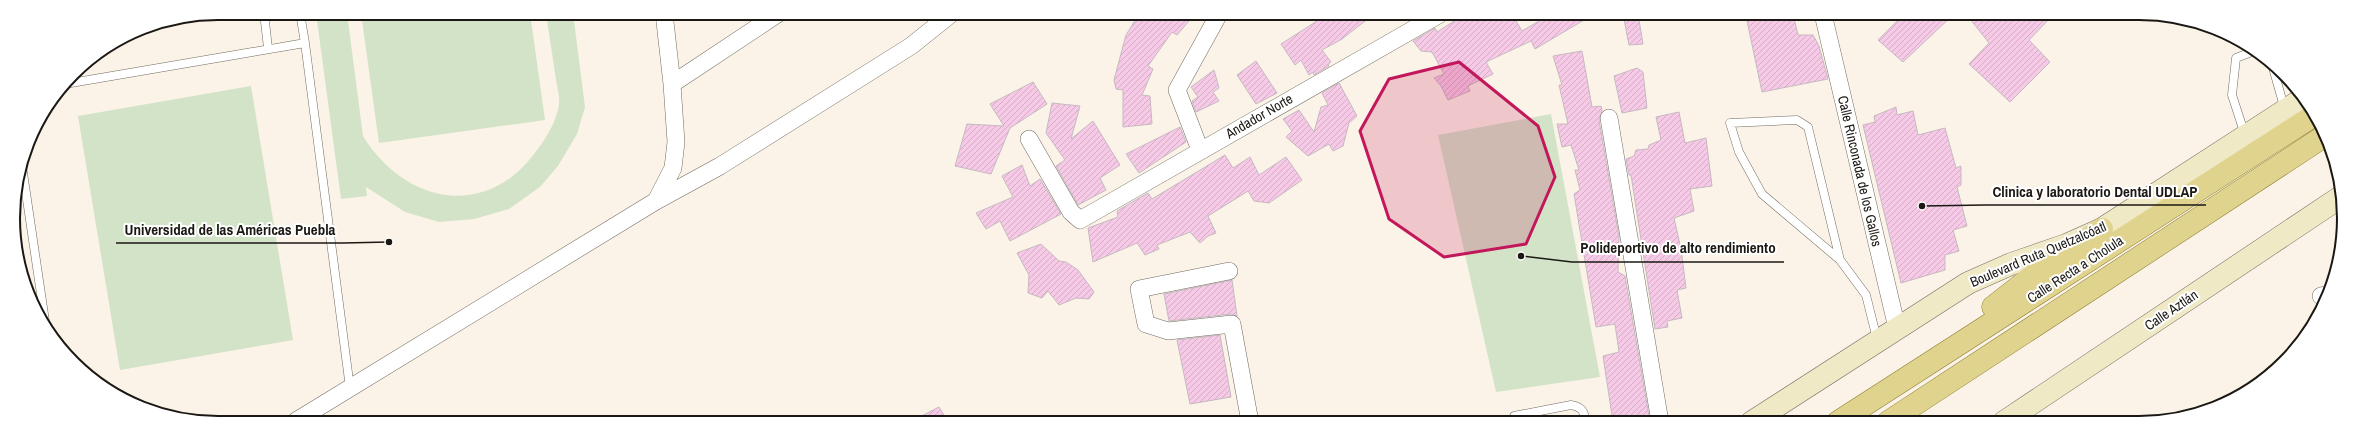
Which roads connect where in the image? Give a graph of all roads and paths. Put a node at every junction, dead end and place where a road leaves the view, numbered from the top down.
1 (265, 20) edge
2 (301, 20) edge
3 (665, 20) edge
4 (770, 20) edge
5 (944, 20) edge
6 (1216, 20) edge
7 (1426, 20) edge
8 (1824, 20) edge
9 (305, 43) junction
10 (268, 48) junction
11 (2250, 53) edge
12 (2275, 74) edge
13 (73, 83) edge
14 (672, 84) junction
15 (2299, 101) edge
16 (2285, 111) junction
17 (1609, 118) dead end
18 (2310, 118) edge
19 (2246, 136) junction
20 (1029, 139) dead end
21 (2321, 139) edge
22 (1200, 150) junction
23 (24, 179) edge
24 (2336, 200) edge
25 (656, 201) junction
26 (2102, 229) junction
27 (1840, 260) junction
28 (1229, 271) dead end
29 (44, 312) edge
30 (1897, 328) junction
31 (1877, 341) junction
32 (1931, 362) junction
33 (350, 388) junction
34 (304, 416) edge
35 (1249, 416) edge
36 (1514, 416) edge
37 (1585, 416) edge
38 (1659, 416) edge
39 (1761, 416) edge
40 (1847, 416) edge
41 (1897, 416) edge
42 (2013, 416) edge

1 - 10 lane
2 - 9 lane
3 - 14 street
4 - 14 street
5 - 25 street
6 - 22 street
7 - 22 street, Andador Norte
8 - 30 street, Calle Rinconada de los Gallos
9 - 10 lane
9 - 33 lane
10 - 13 lane
11 - 19 lane
12 - 16 lane
14 - 25 street
15 - 16 main road, Boulevard Ruta Quetzalcóatl
16 - 19 main road, Boulevard Ruta Quetzalcóatl
17 - 38 street
18 - 32 main road, Calle Recta a Cholula
19 - 26 main road, Boulevard Ruta Quetzalcóatl
20 - 22 street, Andador Norte
21 - 41 main road
23 - 29 lane
24 - 42 main road, Calle Aztlán
25 - 33 street
26 - 30 main road, Boulevard Ruta Quetzalcóatl
26 - 32 main road
27 - 27 lane
27 - 31 lane
28 - 35 street
30 - 31 main road, Boulevard Ruta Quetzalcóatl
31 - 39 main road, Boulevard Ruta Quetzalcóatl
32 - 40 main road, Calle Recta a Cholula
33 - 34 street
36 - 37 lane

